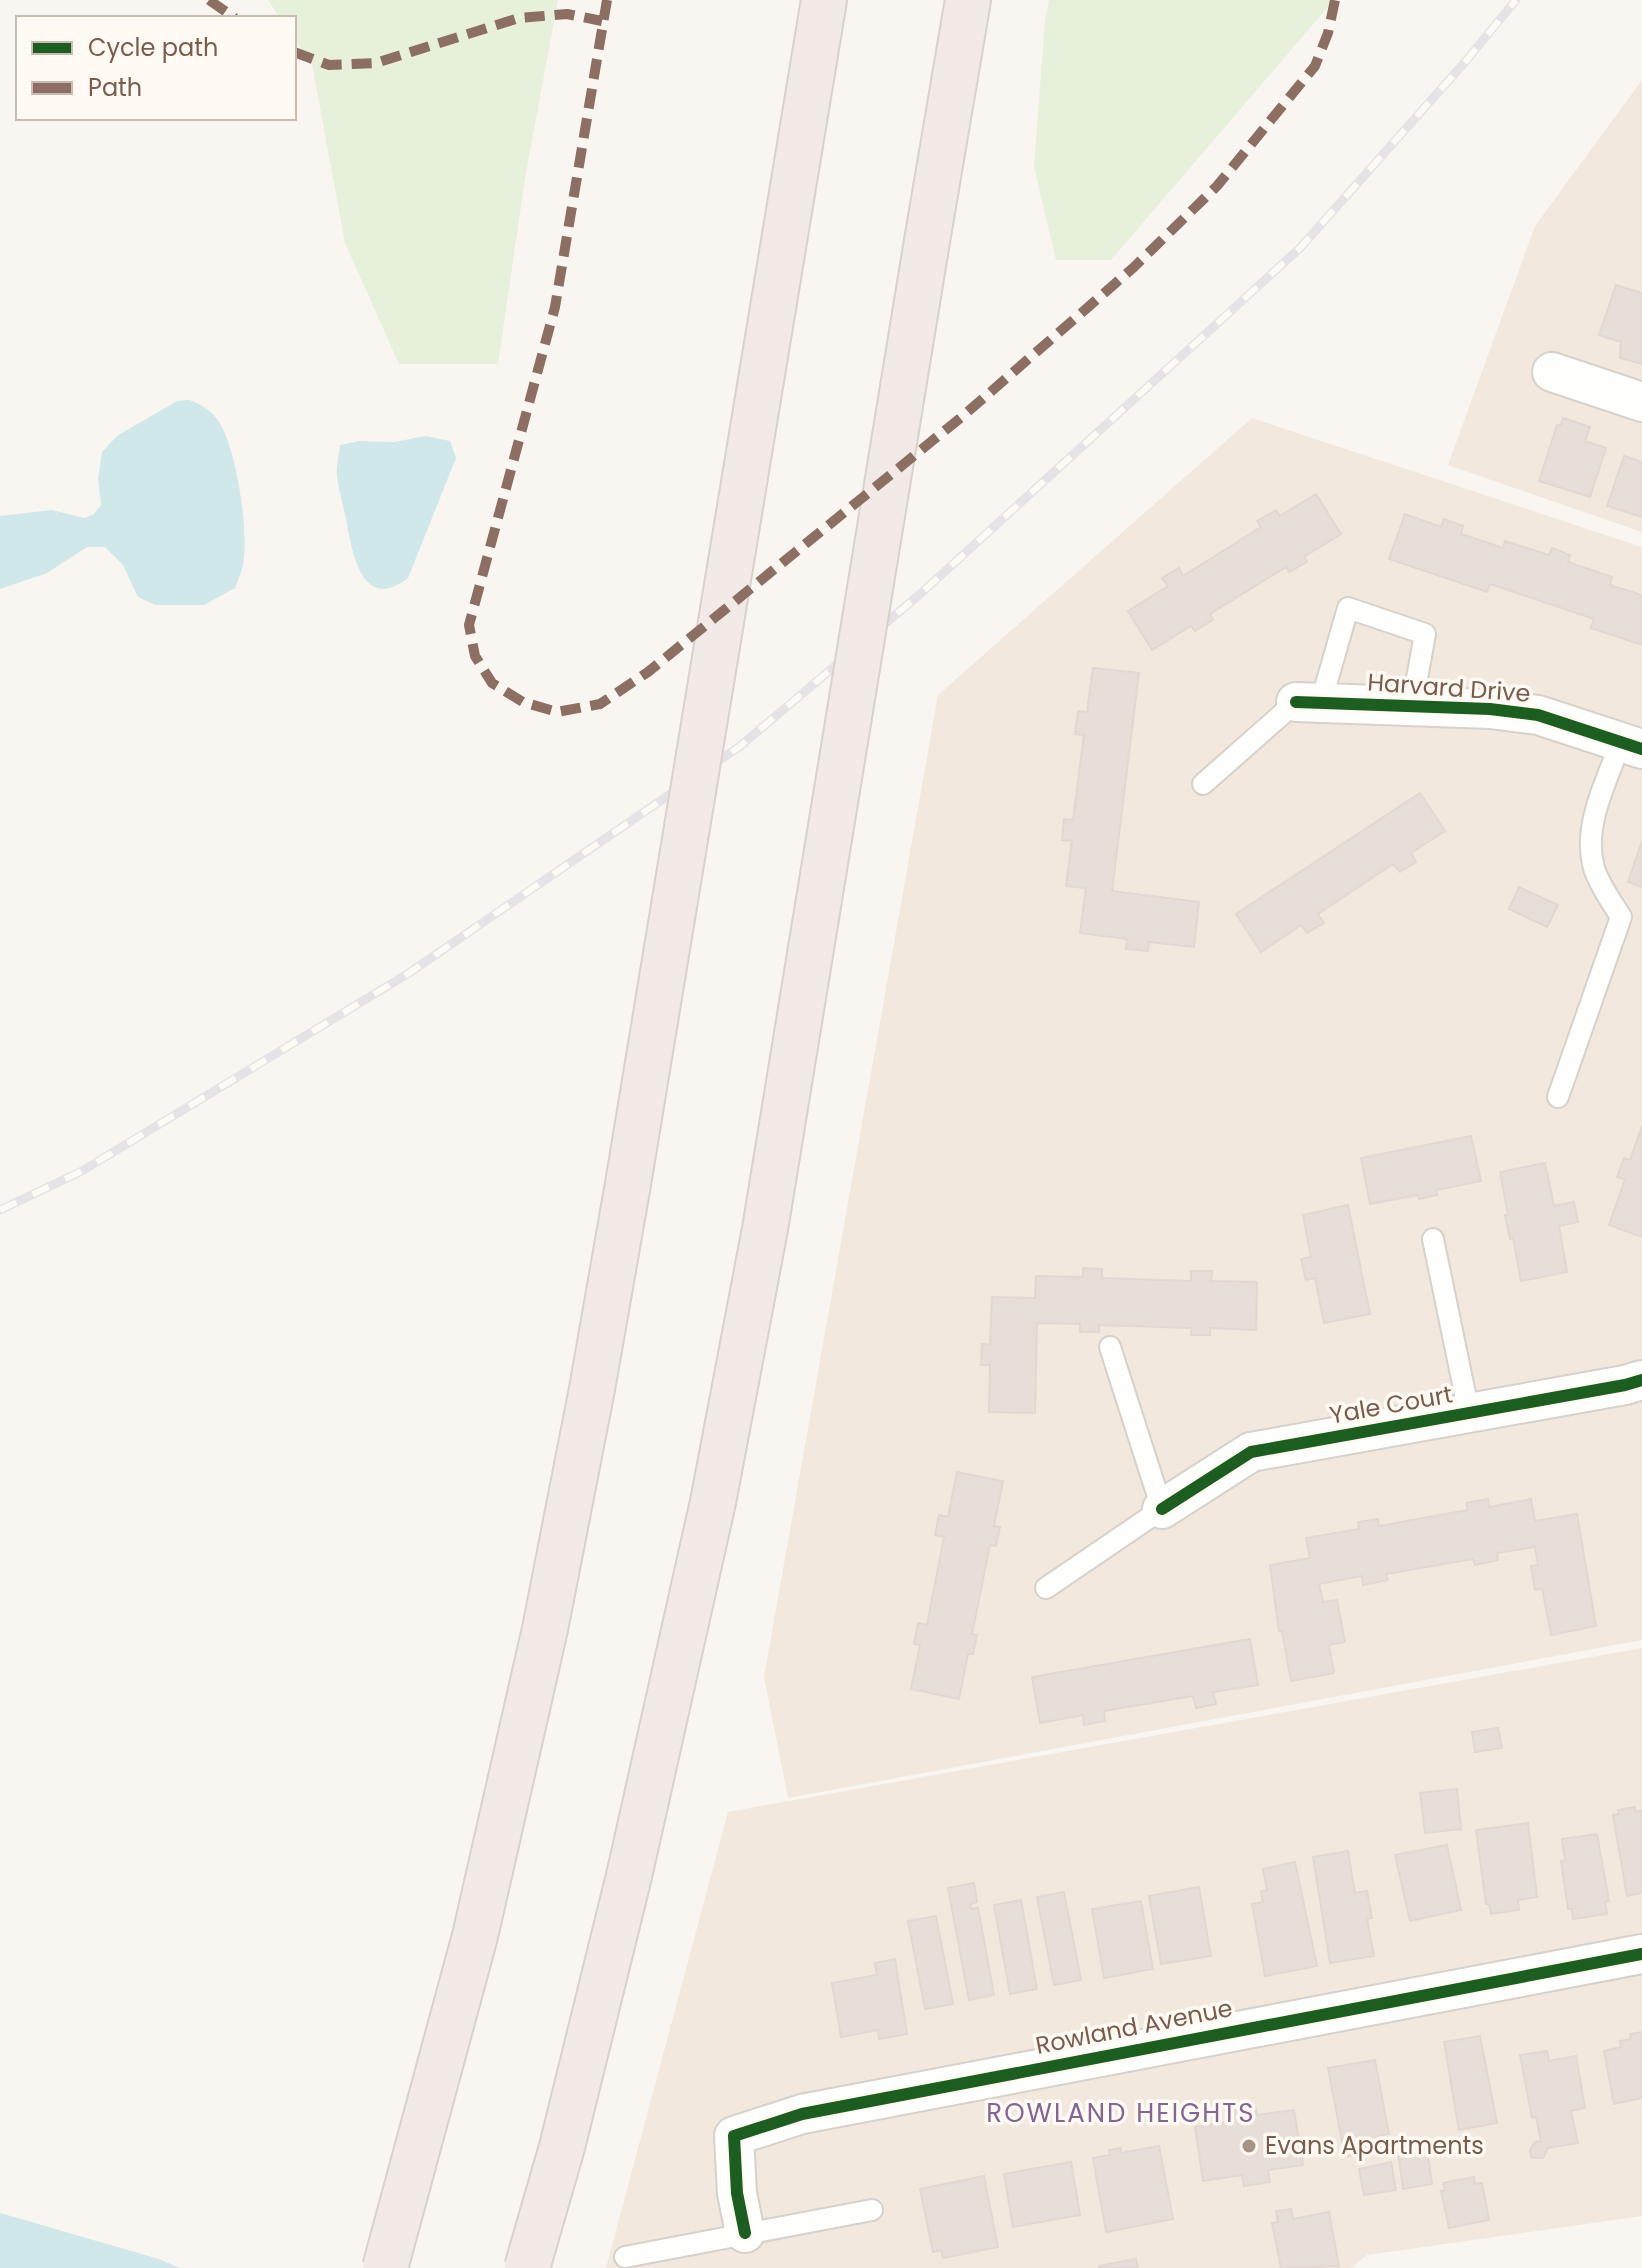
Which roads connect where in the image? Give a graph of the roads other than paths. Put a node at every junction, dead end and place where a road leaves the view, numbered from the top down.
1 (824, 0) edge
2 (968, 0) edge
3 (1552, 372) dead end
4 (1642, 402) edge
5 (1308, 702) junction
6 (1412, 706) junction
7 (1631, 746) edge
8 (1203, 784) dead end
9 (1558, 1097) dead end
10 (1433, 1239) dead end
11 (1110, 1347) dead end
12 (1642, 1380) edge
13 (1469, 1413) junction
14 (1162, 1509) junction
15 (1046, 1588) dead end
16 (1642, 1954) edge
17 (872, 2210) dead end
18 (745, 2233) junction
19 (625, 2257) dead end
20 (385, 2268) edge
21 (527, 2268) edge

1 - 20 highway, bridge
2 - 21 highway, bridge
3 - 4 street
5 - 6 street, Harvard Drive
5 - 6 lane
5 - 8 lane
6 - 7 street, Harvard Drive
7 - 9 lane
10 - 13 lane
11 - 14 lane
12 - 13 street, Yale Court
13 - 14 street, Yale Court
14 - 15 lane
16 - 18 street, Rowland Avenue
17 - 18 lane
18 - 19 lane

